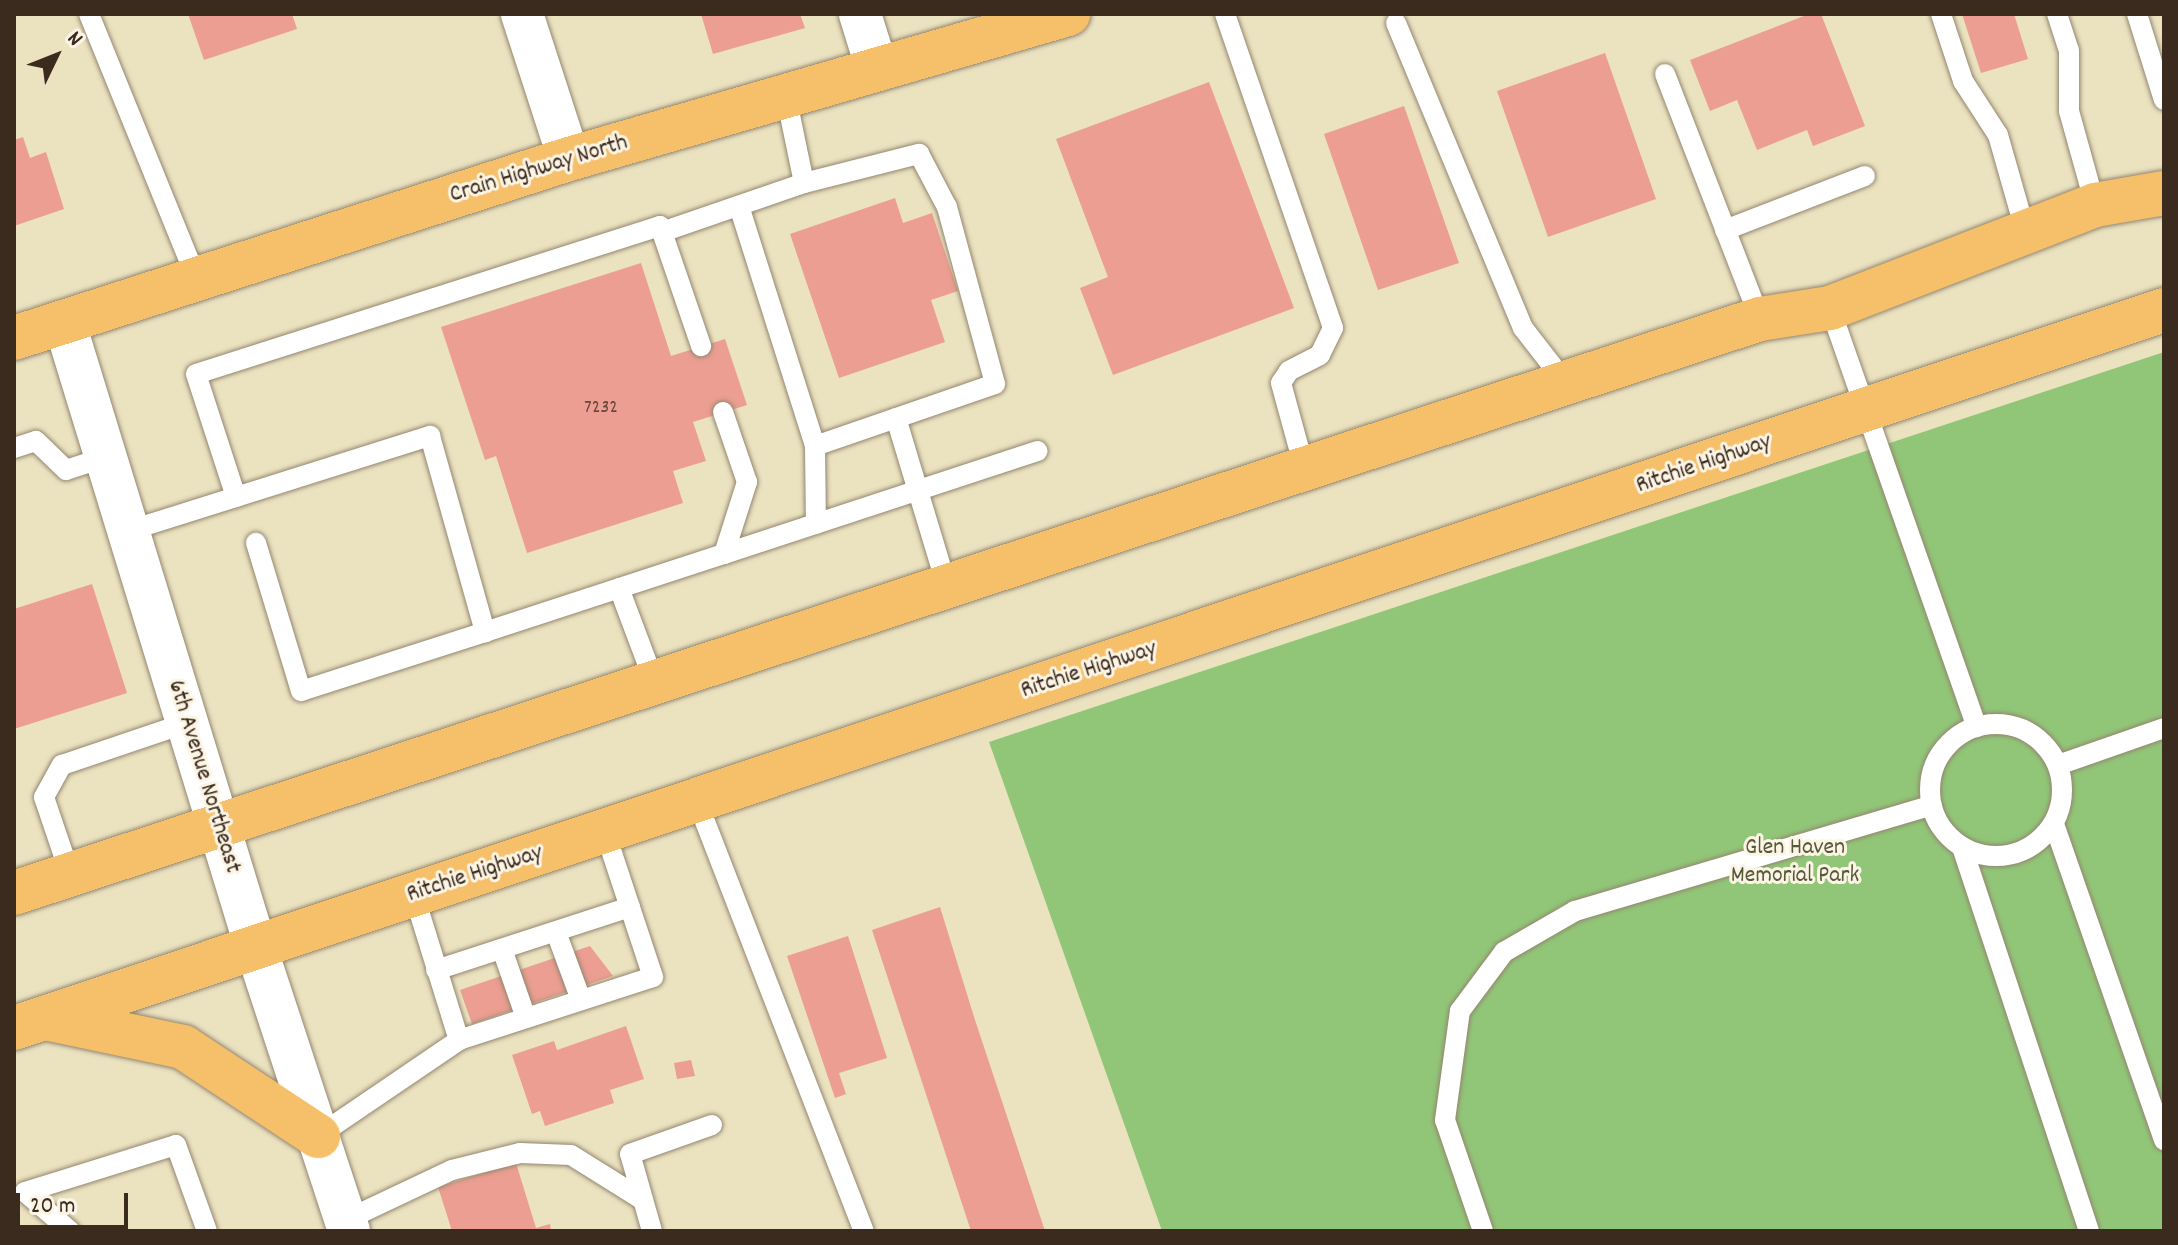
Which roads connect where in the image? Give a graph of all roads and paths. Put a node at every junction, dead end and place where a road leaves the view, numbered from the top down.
1 (89, 14) edge
2 (522, 14) edge
3 (860, 14) edge
4 (1068, 14) edge
5 (1225, 14) edge
6 (1941, 14) edge
7 (2057, 14) edge
8 (2137, 14) edge
9 (1396, 23) dead end
10 (2156, 44) edge
11 (877, 69) junction
12 (1665, 74) dead end
13 (786, 96) junction
14 (2164, 100) edge
15 (569, 159) junction
16 (1865, 176) dead end
17 (804, 183) junction
18 (2164, 193) edge
19 (2095, 205) junction
20 (739, 206) junction
21 (1725, 230) junction
22 (2025, 230) junction
23 (662, 232) junction
24 (196, 278) junction
25 (1830, 308) junction
26 (2164, 310) edge
27 (1760, 319) junction
28 (64, 321) junction
29 (14, 338) edge
30 (701, 346) dead end
31 (1565, 382) junction
32 (1866, 411) junction
33 (723, 412) dead end
34 (896, 418) junction
35 (815, 446) junction
36 (14, 448) edge
37 (1037, 451) dead end
38 (106, 457) junction
39 (1304, 467) junction
40 (918, 491) junction
41 (236, 497) junction
42 (816, 524) junction
43 (128, 531) junction
44 (256, 543) dead end
45 (724, 554) junction
46 (947, 587) junction
47 (619, 588) junction
48 (485, 632) junction
49 (655, 684) junction
50 (186, 723) junction
51 (1977, 727) junction
52 (2164, 728) edge
53 (2058, 765) junction
54 (697, 801) junction
55 (1932, 805) junction
56 (217, 824) junction
57 (2054, 824) junction
58 (605, 832) junction
59 (1962, 847) junction
60 (70, 874) junction
61 (14, 893) edge
62 (414, 895) junction
63 (630, 907) junction
64 (556, 932) junction
65 (256, 948) junction
66 (502, 949) junction
67 (436, 970) junction
68 (581, 1000) junction
69 (526, 1018) junction
70 (29, 1023) edge
71 (459, 1040) junction
72 (712, 1125) dead end
73 (318, 1136) junction
74 (2164, 1140) edge
75 (643, 1200) junction
76 (348, 1226) edge
77 (70, 1231) edge
78 (207, 1231) edge
79 (652, 1231) edge
80 (864, 1231) edge
81 (1483, 1231) edge
82 (2089, 1231) edge

1 - 24 lane
2 - 15 street
3 - 11 street
4 - 11 main road, Crain Highway North
5 - 39 lane
6 - 22 lane
7 - 19 lane
8 - 10 lane
9 - 31 lane
10 - 14 lane
11 - 13 main road, Crain Highway North
12 - 21 lane
13 - 15 main road, Crain Highway North
13 - 17 lane
15 - 24 main road, Crain Highway North
16 - 21 lane
17 - 20 lane
17 - 34 lane
18 - 19 main road
19 - 22 main road
20 - 23 lane
20 - 35 lane
21 - 27 lane
22 - 25 main road
23 - 30 lane
23 - 41 lane
24 - 28 main road, Crain Highway North
25 - 27 main road
25 - 32 lane
26 - 32 main road, Ritchie Highway
27 - 31 main road
28 - 29 main road, Crain Highway North
28 - 38 street, 6th Avenue Northeast
31 - 39 main road
32 - 51 lane
32 - 54 main road, Ritchie Highway
33 - 45 lane
34 - 35 lane
34 - 40 lane
35 - 42 lane
36 - 38 lane
37 - 40 lane
38 - 43 street, 6th Avenue Northeast
39 - 46 main road
40 - 42 lane
40 - 46 lane
41 - 43 lane
41 - 48 lane
42 - 45 lane
43 - 50 street, 6th Avenue Northeast
44 - 48 lane
45 - 47 lane
46 - 49 main road
47 - 48 lane
47 - 49 lane
49 - 56 main road
50 - 56 street, 6th Avenue Northeast
50 - 60 lane
51 - 53 lane
51 - 55 lane
52 - 53 lane
53 - 57 lane
54 - 58 main road, Ritchie Highway
54 - 80 lane
55 - 59 lane
55 - 81 lane
56 - 60 main road
56 - 65 street, 6th Avenue Northeast
57 - 59 lane
57 - 74 lane
58 - 62 main road, Ritchie Highway
58 - 63 lane
59 - 82 lane
60 - 61 main road
62 - 65 main road, Ritchie Highway
62 - 67 lane
63 - 64 lane
63 - 68 lane
64 - 66 lane
64 - 68 lane
65 - 70 main road, Ritchie Highway
65 - 73 street, 6th Avenue Northeast
66 - 67 lane
66 - 69 lane
67 - 71 lane
68 - 69 lane
69 - 71 lane
70 - 73 main road
71 - 73 lane
72 - 75 lane
73 - 76 street, 6th Avenue Northeast
75 - 76 lane
75 - 79 lane
77 - 78 lane

